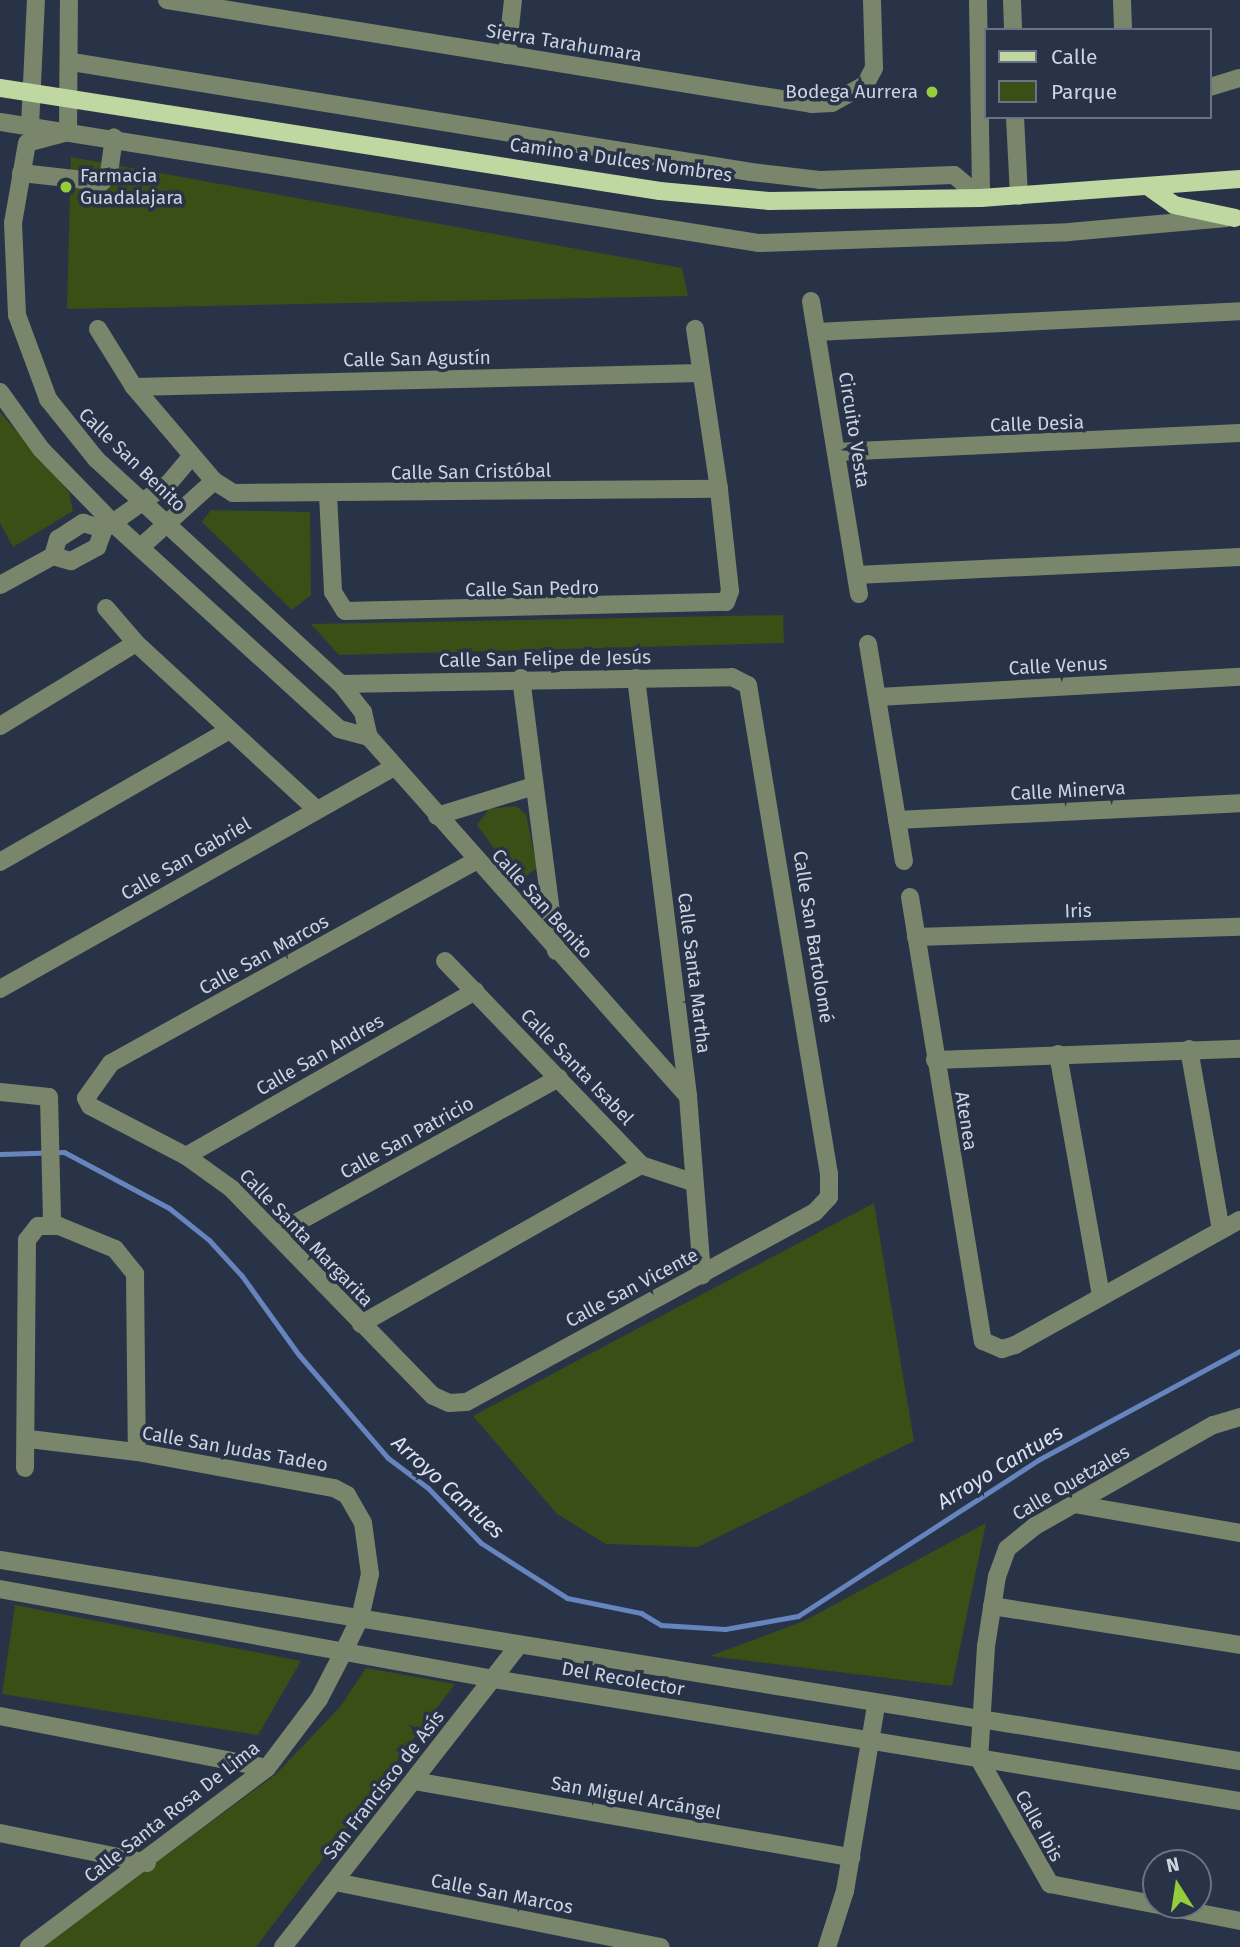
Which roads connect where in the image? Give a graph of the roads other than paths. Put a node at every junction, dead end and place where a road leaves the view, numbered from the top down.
1 (36, 0) edge
2 (69, 0) edge
3 (167, 0) edge
4 (513, 0) edge
5 (872, 0) edge
6 (978, 0) edge
7 (1012, 0) edge
8 (1122, 0) edge
9 (1013, 28) edge
10 (1122, 28) edge
11 (507, 55) junction
12 (982, 60) edge
13 (72, 62) junction
14 (1240, 78) edge
15 (1212, 86) edge
16 (0, 88) edge
17 (35, 94) junction
18 (71, 101) junction
19 (982, 112) edge
20 (1015, 119) edge
21 (0, 122) edge
22 (30, 126) junction
23 (68, 132) junction
24 (114, 137) junction
25 (21, 173) junction
26 (1240, 179) edge
27 (1150, 188) junction
28 (1019, 196) junction
29 (981, 198) junction
30 (1238, 218) edge
31 (811, 301) dead end
32 (1240, 311) edge
33 (98, 329) dead end
34 (695, 329) dead end
35 (816, 332) junction
36 (701, 373) junction
37 (134, 387) junction
38 (0, 392) edge
39 (1240, 433) edge
40 (836, 452) junction
41 (192, 456) junction
42 (220, 485) junction
43 (719, 489) junction
44 (328, 495) junction
45 (142, 504) junction
46 (167, 524) junction
47 (109, 526) junction
48 (142, 546) junction
49 (53, 556) junction
50 (1240, 557) edge
51 (856, 575) junction
52 (0, 585) edge
53 (859, 594) dead end
54 (106, 608) dead end
55 (136, 643) junction
56 (868, 644) dead end
57 (1240, 677) edge
58 (521, 678) junction
59 (636, 678) junction
60 (341, 684) junction
61 (748, 685) joint
62 (878, 697) junction
63 (0, 726) edge
64 (230, 730) junction
65 (369, 737) junction
66 (394, 767) junction
67 (534, 786) junction
68 (1240, 803) edge
69 (316, 809) junction
70 (437, 816) junction
71 (897, 820) junction
72 (476, 861) junction
73 (904, 861) dead end
74 (0, 862) edge
75 (910, 897) dead end
76 (1240, 927) edge
77 (916, 937) junction
78 (556, 951) junction
79 (444, 961) dead end
80 (0, 989) edge
81 (475, 991) junction
82 (1189, 1049) junction
83 (1240, 1049) edge
84 (1058, 1054) junction
85 (935, 1060) junction
86 (559, 1079) junction
87 (0, 1092) edge
88 (688, 1096) junction
89 (86, 1098) joint
90 (186, 1156) junction
91 (641, 1165) junction
92 (692, 1182) junction
93 (829, 1197) joint
94 (1240, 1220) edge
95 (52, 1224) junction
96 (1221, 1230) junction
97 (276, 1234) junction
98 (702, 1275) junction
99 (1101, 1296) junction
100 (361, 1324) junction
101 (449, 1403) joint
102 (1240, 1416) edge
103 (29, 1439) junction
104 (137, 1452) junction
105 (25, 1468) dead end
106 (1074, 1504) junction
107 (1240, 1533) edge
108 (0, 1560) edge
109 (0, 1589) edge
110 (992, 1606) junction
111 (360, 1618) junction
112 (1240, 1645) edge
113 (346, 1647) junction
114 (516, 1647) junction
115 (494, 1679) junction
116 (876, 1705) junction
117 (0, 1716) edge
118 (980, 1721) junction
119 (870, 1742) junction
120 (979, 1759) junction
121 (1240, 1761) edge
122 (267, 1769) junction
123 (414, 1781) junction
124 (1240, 1801) edge
125 (0, 1833) edge
126 (852, 1857) junction
127 (147, 1863) junction
128 (335, 1882) junction
129 (1240, 1921) edge
130 (29, 1947) edge
131 (283, 1947) edge
132 (661, 1947) edge
133 (827, 1947) edge

1 - 17 street
2 - 13 street
3 - 11 street, Sierra Tarahumara
4 - 11 street
5 - 11 street, Sierra Tarahumara
6 - 12 street
7 - 9 street
8 - 10 street
12 - 19 street
13 - 18 street
13 - 29 street
14 - 15 street
16 - 17 main road, Camino a Dulces Nombres
17 - 18 main road, Camino a Dulces Nombres
17 - 22 street
18 - 23 street
18 - 29 main road, Camino a Dulces Nombres
19 - 29 street
20 - 28 street
21 - 22 street
22 - 23 street
23 - 24 street
23 - 25 street, Calle San Benito
24 - 25 street
24 - 30 street
25 - 45 street, Calle San Benito
26 - 27 main road, Camino a Dulces Nombres
27 - 28 main road, Camino a Dulces Nombres
27 - 30 main road
28 - 29 main road, Camino a Dulces Nombres
31 - 35 street, Circuito Vesta
32 - 35 street
33 - 37 street
34 - 36 street
35 - 40 street, Circuito Vesta
36 - 37 street, Calle San Agustín
36 - 43 street
37 - 41 street
38 - 47 street
39 - 40 street, Calle Desia
40 - 51 street, Circuito Vesta
41 - 42 street
41 - 45 street
42 - 44 street, Calle San Cristóbal
42 - 46 street
43 - 44 street, Calle San Cristóbal
43 - 44 street, Calle San Pedro
45 - 46 street, Calle San Benito
45 - 47 street
46 - 48 street
46 - 60 street, Calle San Benito
47 - 48 street
47 - 49 street
47 - 49 street
48 - 65 street
49 - 52 street
50 - 51 street
51 - 53 street, Circuito Vesta
54 - 55 street
55 - 63 street
55 - 64 street
56 - 62 street
57 - 62 street, Calle Venus
58 - 59 street, Calle San Felipe de Jesús
58 - 60 street, Calle San Felipe de Jesús
58 - 67 street
59 - 61 street, Calle San Felipe de Jesús
59 - 88 street, Calle Santa Martha
60 - 65 street, Calle San Benito
61 - 93 street, Calle San Bartolomé
62 - 71 street
64 - 69 street
64 - 74 street
65 - 66 street, Calle San Benito
66 - 69 street, Calle San Gabriel
66 - 70 street, Calle San Benito
67 - 70 street
67 - 78 street
68 - 71 street, Calle Minerva
69 - 80 street, Calle San Gabriel
70 - 72 street, Calle San Benito
71 - 73 street
72 - 78 street, Calle San Benito
72 - 89 street, Calle San Marcos
75 - 77 street, Atenea
76 - 77 street, Iris
77 - 85 street, Atenea
78 - 88 street, Calle San Benito
79 - 81 street, Calle Santa Isabel
81 - 86 street, Calle Santa Isabel
81 - 90 street, Calle San Andres
82 - 83 street
82 - 84 street
82 - 96 street
84 - 85 street
84 - 99 street
85 - 99 street, Atenea
86 - 91 street, Calle Santa Isabel
86 - 97 street, Calle San Patricio
87 - 95 street
88 - 92 street, Calle Santa Martha
89 - 90 street, Calle Santa Margarita
90 - 97 street, Calle Santa Margarita
91 - 92 street, Calle Santa Isabel
91 - 100 street
92 - 98 street, Calle Santa Martha
93 - 98 street, Calle San Vicente
94 - 96 street
95 - 103 street
95 - 104 street
96 - 99 street
97 - 100 street, Calle Santa Margarita
98 - 101 street, Calle San Vicente
100 - 101 street, Calle Santa Margarita
102 - 106 street, Calle Quetzales
103 - 104 street, Calle San Judas Tadeo
103 - 105 street
104 - 111 street, Calle San Judas Tadeo
106 - 107 street
106 - 110 street, Calle Quetzales
108 - 111 street, Del Recolector
109 - 113 street, Del Recolector
110 - 112 street
110 - 118 street, Calle Quetzales
111 - 113 street, Calle Santa Rosa De Lima
111 - 114 street, Del Recolector
113 - 115 street, Del Recolector
113 - 122 street, Calle Santa Rosa De Lima
114 - 115 street, San Francisco de Asís
114 - 116 street, Del Recolector
115 - 119 street, Del Recolector
115 - 123 street, San Francisco de Asís
116 - 118 street, Del Recolector
116 - 119 street
117 - 122 street
118 - 120 street
118 - 121 street, Del Recolector
119 - 120 street, Del Recolector
119 - 126 street
120 - 124 street, Del Recolector
120 - 129 street, Calle Ibis
122 - 127 street, Calle Santa Rosa De Lima
123 - 126 street, San Miguel Arcángel
123 - 128 street, San Francisco de Asís
125 - 127 street
126 - 133 street
127 - 130 street, Calle Santa Rosa De Lima
128 - 131 street, San Francisco de Asís
128 - 132 street, Calle San Marcos

